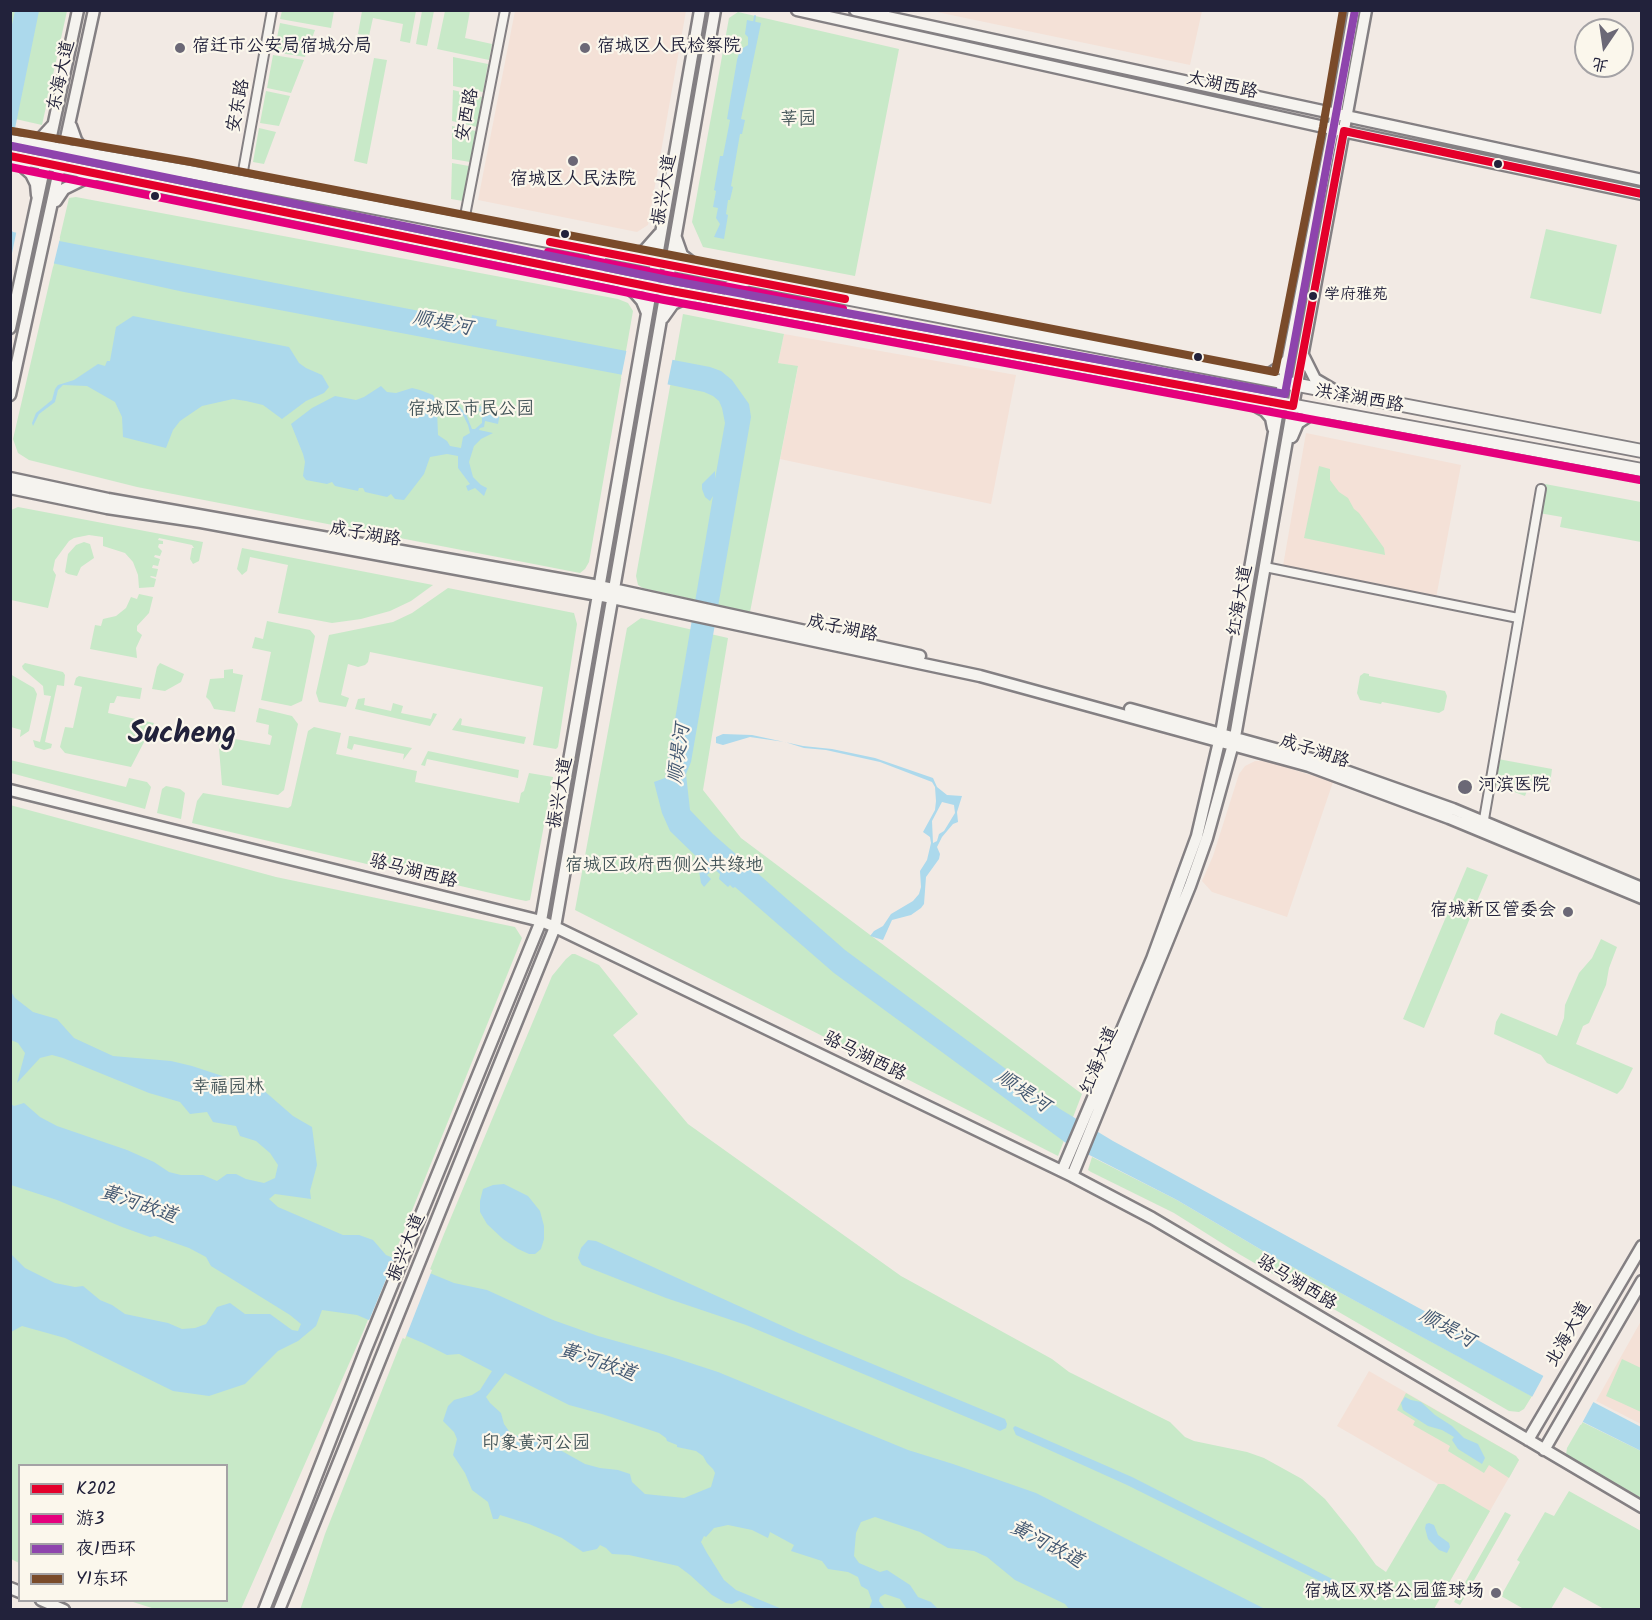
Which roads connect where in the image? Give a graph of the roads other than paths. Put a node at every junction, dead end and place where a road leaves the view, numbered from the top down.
1 (78, 10) edge
2 (94, 10) edge
3 (272, 10) edge
4 (505, 10) edge
5 (700, 10) edge
6 (715, 10) edge
7 (797, 10) edge
8 (855, 10) edge
9 (1354, 10) edge
10 (1366, 10) edge
11 (694, 48) junction
12 (708, 52) junction
13 (1342, 115) junction
14 (56, 120) junction
15 (70, 122) junction
16 (1339, 130) junction
17 (16, 142) edge
18 (50, 149) junction
19 (64, 151) junction
20 (11, 157) edge
21 (96, 157) junction
22 (124, 161) junction
23 (46, 164) junction
24 (61, 166) junction
25 (243, 171) dead end
26 (99, 174) junction
27 (119, 178) junction
28 (1641, 180) edge
29 (1641, 194) edge
30 (666, 207) junction
31 (37, 208) junction
32 (680, 210) junction
33 (51, 214) junction
34 (463, 226) junction
35 (661, 231) junction
36 (675, 234) junction
37 (592, 250) junction
38 (626, 256) junction
39 (656, 262) junction
40 (670, 265) junction
41 (703, 271) junction
42 (591, 274) junction
43 (615, 279) junction
44 (748, 280) junction
45 (651, 287) junction
46 (666, 290) junction
47 (699, 296) junction
48 (744, 304) junction
49 (647, 313) junction
50 (10, 328) edge
51 (659, 329) junction
52 (644, 332) junction
53 (1303, 355) junction
54 (1289, 357) junction
55 (1226, 373) junction
56 (1247, 377) junction
57 (1283, 384) junction
58 (1297, 386) junction
59 (1227, 394) junction
60 (10, 395) edge
61 (1346, 396) junction
62 (1359, 398) junction
63 (1279, 404) junction
64 (1293, 406) junction
65 (1325, 412) junction
66 (1355, 417) junction
67 (1273, 436) junction
68 (1641, 451) edge
69 (1284, 460) junction
70 (1641, 470) edge
71 (10, 478) edge
72 (10, 488) edge
73 (1541, 489) dead end
74 (1265, 567) junction
75 (598, 591) junction
76 (613, 594) junction
77 (1518, 618) junction
78 (1220, 738) junction
79 (1234, 741) junction
80 (10, 790) edge
81 (1482, 827) junction
82 (1641, 888) edge
83 (1641, 898) edge
84 (541, 921) junction
85 (555, 927) junction
86 (1096, 1103) junction
87 (1062, 1171) junction
88 (1072, 1176) junction
89 (1641, 1246) edge
90 (1641, 1281) edge
91 (1528, 1440) junction
92 (1544, 1450) junction
93 (1641, 1507) edge
94 (307, 1541) junction
95 (288, 1549) junction
96 (46, 1602) edge
97 (64, 1610) edge
98 (258, 1610) edge
99 (264, 1610) edge
100 (279, 1610) edge
101 (286, 1610) edge

1 - 14 street, 东海大道
2 - 15 street, 东海大道
3 - 25 street, 安东路
4 - 34 street, 安西路
5 - 11 street, 振兴大道
6 - 12 street, 振兴大道
7 - 16 street, 太湖西路
8 - 13 street, 太湖西路
9 - 13 street, 红海大道
10 - 13 street, 红海大道
11 - 12 street
11 - 30 street, 振兴大道
12 - 32 street, 振兴大道
13 - 16 street, 红海大道
13 - 28 street, 太湖西路
14 - 17 street
14 - 18 street, 东海大道
15 - 19 street, 东海大道
15 - 21 street
16 - 29 street, 太湖西路
16 - 53 street, 红海大道
16 - 54 street, 红海大道
17 - 18 main road, 洪泽湖西路
18 - 19 main road, 洪泽湖西路
18 - 23 street, 东海大道
19 - 21 main road, 洪泽湖西路
19 - 24 street, 东海大道
20 - 23 main road, 洪泽湖西路
20 - 31 street
21 - 22 main road, 洪泽湖西路
22 - 27 main road
22 - 34 main road, 洪泽湖西路
23 - 24 main road, 洪泽湖西路
23 - 31 street, 东海大道
24 - 26 main road, 洪泽湖西路
24 - 33 street, 东海大道
26 - 27 main road, 洪泽湖西路
26 - 33 street
27 - 42 main road, 洪泽湖西路
30 - 32 street
30 - 35 street, 振兴大道
31 - 50 street, 东海大道
32 - 36 street, 振兴大道
33 - 60 street, 东海大道
34 - 37 main road, 洪泽湖西路
35 - 38 street
35 - 39 street, 振兴大道
36 - 40 street, 振兴大道
36 - 41 street
37 - 38 main road, 洪泽湖西路
37 - 42 main road
38 - 39 main road, 洪泽湖西路
39 - 40 main road, 洪泽湖西路
39 - 45 street, 振兴大道
40 - 41 main road, 洪泽湖西路
40 - 46 street, 振兴大道
41 - 44 main road, 洪泽湖西路
42 - 43 main road, 洪泽湖西路
43 - 45 main road, 洪泽湖西路
43 - 49 street
44 - 48 main road
44 - 55 main road, 洪泽湖西路
45 - 46 main road, 洪泽湖西路
45 - 49 street, 振兴大道
46 - 47 main road, 洪泽湖西路
46 - 51 street, 振兴大道
47 - 48 main road, 洪泽湖西路
47 - 51 street
48 - 59 main road, 洪泽湖西路
49 - 52 street, 振兴大道
51 - 52 street
51 - 76 street, 振兴大道
52 - 75 street, 振兴大道
53 - 58 street, 红海大道
53 - 61 street
54 - 56 street
54 - 57 street, 红海大道
55 - 56 main road, 洪泽湖西路
55 - 59 main road
56 - 57 main road, 洪泽湖西路
57 - 58 main road, 洪泽湖西路
57 - 63 street, 红海大道
58 - 61 main road, 洪泽湖西路
58 - 64 street, 红海大道
59 - 63 main road, 洪泽湖西路
59 - 67 street
61 - 62 main road, 洪泽湖西路
62 - 66 main road
62 - 68 main road, 洪泽湖西路
63 - 64 main road, 洪泽湖西路
63 - 67 street, 红海大道
64 - 65 main road, 洪泽湖西路
64 - 69 street, 红海大道
65 - 66 main road, 洪泽湖西路
65 - 69 street
66 - 70 main road, 洪泽湖西路
67 - 78 street, 红海大道
69 - 74 street, 红海大道
71 - 75 street, 成子湖路
72 - 75 street, 成子湖路
73 - 77 street
74 - 77 street
74 - 79 street, 红海大道
75 - 76 street, 成子湖路
75 - 84 street, 振兴大道
76 - 78 street, 成子湖路
76 - 85 street, 振兴大道
77 - 81 street
78 - 79 street, 成子湖路
78 - 86 street, 红海大道
79 - 81 street, 成子湖路
79 - 86 street, 红海大道
80 - 84 street, 骆马湖西路
81 - 82 street, 成子湖路
81 - 83 street, 成子湖路
84 - 85 street, 骆马湖西路
84 - 95 street, 振兴大道
85 - 87 street, 骆马湖西路
85 - 94 street, 振兴大道
86 - 87 street
86 - 88 street, 红海大道
87 - 88 street, 骆马湖西路
88 - 91 street, 骆马湖西路
89 - 91 street, 北海大道
90 - 92 street, 北海大道
91 - 92 street, 骆马湖西路
92 - 93 street, 骆马湖西路
94 - 100 street, 振兴大道
94 - 101 street
95 - 98 street
95 - 99 street, 振兴大道
96 - 97 street

